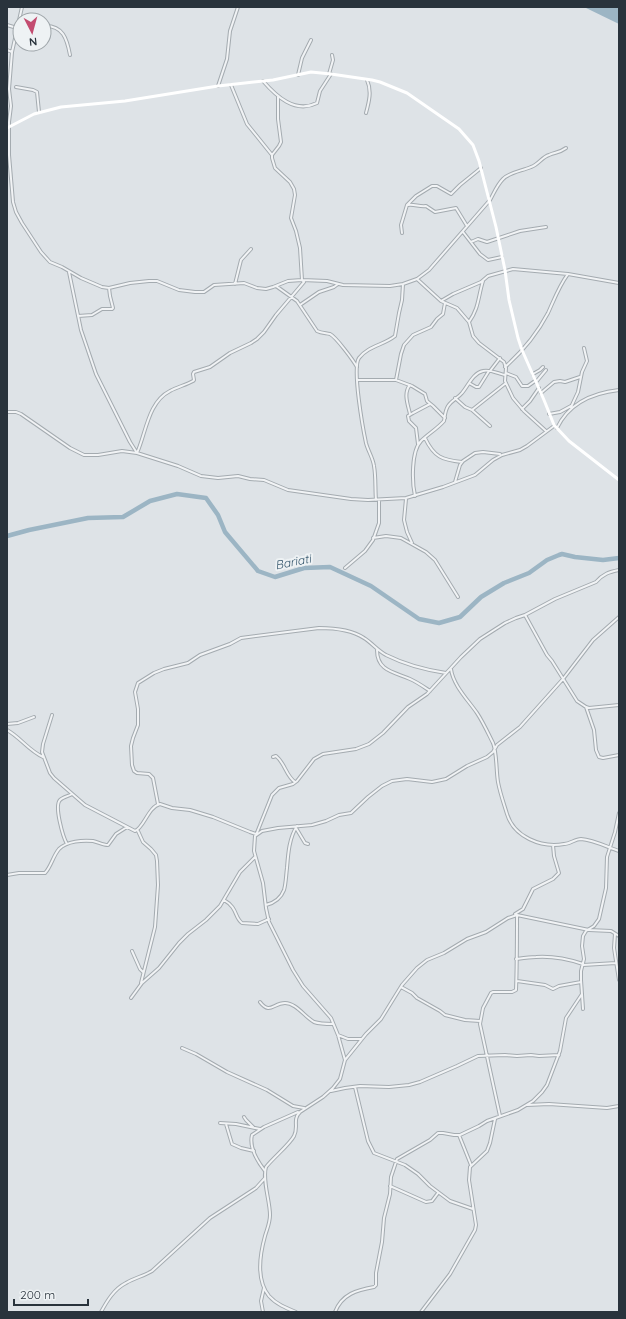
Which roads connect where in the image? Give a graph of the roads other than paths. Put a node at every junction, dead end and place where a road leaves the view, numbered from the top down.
1 (238, 7) edge
2 (52, 26) edge
3 (310, 40) dead end
4 (7, 50) edge
5 (12, 52) joint
6 (70, 55) dead end
7 (332, 55) dead end
8 (330, 74) junction
9 (298, 75) junction
10 (366, 79) junction
11 (263, 82) junction
12 (231, 85) junction
13 (218, 86) junction
14 (16, 87) dead end
15 (278, 97) junction
16 (39, 112) junction
17 (366, 113) dead end
18 (8, 127) edge
19 (566, 148) dead end
20 (272, 155) junction
21 (481, 168) junction
22 (490, 200) junction
23 (407, 205) junction
24 (467, 226) junction
25 (546, 227) dead end
26 (463, 231) junction
27 (402, 233) dead end
28 (498, 237) junction
29 (471, 242) junction
30 (251, 249) dead end
31 (502, 257) junction
32 (505, 270) junction
33 (69, 271) junction
34 (568, 274) junction
35 (417, 279) junction
36 (302, 280) junction
37 (483, 280) junction
38 (619, 283) edge
39 (235, 284) junction
40 (338, 284) junction
41 (404, 284) junction
42 (276, 286) junction
43 (109, 288) junction
44 (291, 296) junction
45 (441, 301) junction
46 (445, 302) junction
47 (300, 305) junction
48 (78, 316) junction
49 (469, 322) junction
50 (584, 348) dead end
51 (522, 350) junction
52 (500, 358) junction
53 (505, 367) junction
54 (543, 367) dead end
55 (357, 368) junction
56 (546, 370) dead end
57 (489, 371) junction
58 (505, 374) junction
59 (533, 374) junction
60 (580, 378) junction
61 (357, 380) junction
62 (396, 380) junction
63 (536, 381) junction
64 (469, 383) junction
65 (506, 383) junction
66 (410, 385) junction
67 (539, 388) junction
68 (619, 390) edge
69 (541, 394) junction
70 (455, 398) junction
71 (430, 404) junction
72 (571, 406) junction
73 (522, 408) junction
74 (570, 409) junction
75 (472, 410) junction
76 (7, 412) edge
77 (549, 414) junction
78 (410, 415) junction
79 (445, 418) junction
80 (490, 426) dead end
81 (555, 428) junction
82 (547, 431) junction
83 (425, 438) junction
84 (418, 445) junction
85 (137, 453) junction
86 (502, 455) junction
87 (462, 462) junction
88 (619, 480) edge
89 (455, 482) junction
90 (415, 496) junction
91 (406, 498) junction
92 (377, 500) junction
93 (373, 538) junction
94 (413, 544) junction
95 (345, 568) dead end
96 (619, 570) edge
97 (458, 597) dead end
98 (525, 615) junction
99 (619, 617) edge
100 (377, 650) junction
101 (451, 668) junction
102 (446, 673) junction
103 (563, 679) junction
104 (430, 691) junction
105 (619, 705) edge
106 (586, 707) junction
107 (52, 715) dead end
108 (34, 717) dead end
109 (7, 724) edge
110 (7, 730) edge
111 (495, 748) junction
112 (619, 755) edge
113 (43, 757) junction
114 (273, 757) dead end
115 (295, 782) junction
116 (72, 794) junction
117 (158, 804) junction
118 (619, 813) edge
119 (296, 827) junction
120 (127, 828) junction
121 (138, 830) junction
122 (256, 834) junction
123 (67, 844) junction
124 (308, 844) dead end
125 (553, 845) junction
126 (610, 847) junction
127 (619, 851) edge
128 (255, 857) junction
129 (7, 875) edge
130 (224, 900) junction
131 (266, 905) junction
132 (517, 915) junction
133 (512, 916) junction
134 (268, 919) junction
135 (589, 930) junction
136 (615, 934) junction
137 (619, 936) edge
138 (132, 951) dead end
139 (516, 959) junction
140 (616, 963) junction
141 (583, 965) junction
142 (143, 972) junction
143 (619, 980) edge
144 (517, 981) junction
145 (581, 982) junction
146 (141, 984) junction
147 (401, 987) junction
148 (582, 994) junction
149 (131, 998) dead end
150 (260, 1002) dead end
151 (583, 1009) dead end
152 (480, 1021) junction
153 (333, 1024) junction
154 (338, 1035) junction
155 (362, 1039) junction
156 (182, 1048) dead end
157 (559, 1054) junction
158 (487, 1056) junction
159 (345, 1060) junction
160 (354, 1087) junction
161 (331, 1091) junction
162 (526, 1106) junction
163 (619, 1106) edge
164 (306, 1108) junction
165 (300, 1112) junction
166 (500, 1116) junction
167 (244, 1117) dead end
168 (496, 1118) junction
169 (220, 1123) dead end
170 (226, 1124) junction
171 (253, 1127) junction
172 (261, 1129) junction
173 (458, 1135) junction
174 (255, 1152) junction
175 (395, 1162) junction
176 (471, 1165) junction
177 (265, 1171) junction
178 (265, 1178) junction
179 (390, 1186) junction
180 (438, 1193) junction
181 (473, 1209) junction
182 (264, 1287) junction
183 (101, 1312) edge
184 (263, 1312) edge
185 (296, 1312) edge
186 (335, 1312) edge
187 (421, 1312) edge

1 - 13 street
2 - 6 street
3 - 9 street
4 - 5 street
5 - 18 street
7 - 8 street
8 - 9 street
8 - 10 street
8 - 15 street
9 - 11 street
10 - 17 street
10 - 21 street
11 - 12 street
11 - 15 street
12 - 13 street
12 - 20 street
13 - 16 street
14 - 16 street
15 - 20 street
16 - 18 street
18 - 33 street
19 - 22 street
20 - 36 street
21 - 22 street
21 - 23 street
22 - 24 street
22 - 28 street
23 - 24 street
23 - 27 street
24 - 26 street
25 - 28 street
26 - 29 street
26 - 35 street
28 - 29 street
28 - 31 street
29 - 31 street
30 - 39 street
31 - 32 street
32 - 34 street
32 - 37 street
32 - 51 street
33 - 43 street
33 - 48 street
34 - 38 street
34 - 51 street
35 - 41 street
35 - 45 street
36 - 40 street
36 - 42 street
36 - 44 street
37 - 45 street
37 - 49 street
39 - 42 street
39 - 43 street
40 - 41 street
40 - 47 street
41 - 55 street
42 - 44 street
43 - 48 street
44 - 47 street
44 - 85 street
45 - 46 street
46 - 49 street
46 - 62 street
47 - 55 street
48 - 85 street
49 - 52 street
50 - 60 street
51 - 53 street
51 - 59 street
52 - 53 street
52 - 57 street
53 - 58 street
54 - 59 street
55 - 61 street
56 - 63 street
57 - 58 street
57 - 64 street
57 - 64 street
58 - 63 street
58 - 65 street
59 - 63 street
60 - 69 street
60 - 72 street
61 - 62 street
61 - 92 street
62 - 66 street
63 - 67 street
64 - 70 street
65 - 73 street
65 - 75 street
66 - 71 street
66 - 78 street
67 - 69 street
67 - 73 street
68 - 74 street
69 - 77 street
70 - 75 street
70 - 79 street
71 - 78 street
71 - 79 street
72 - 74 street
72 - 77 street
73 - 82 street
74 - 81 street
75 - 80 street
76 - 85 street
77 - 81 street
78 - 84 street
79 - 83 street
81 - 82 street
81 - 88 street
82 - 86 street
83 - 84 street
83 - 87 street
84 - 90 street
85 - 92 street
86 - 87 street
86 - 89 street
87 - 89 street
89 - 90 street
90 - 91 street
91 - 92 street
91 - 94 street
92 - 93 street
93 - 94 street
93 - 95 street
94 - 97 street
96 - 98 street
98 - 101 street
98 - 103 street
99 - 103 street
100 - 102 street
100 - 104 street
100 - 117 street
101 - 102 street
101 - 111 street
102 - 104 street
103 - 106 street
103 - 111 street
104 - 115 street
105 - 106 street
106 - 112 street
107 - 113 street
108 - 109 street
110 - 113 street
111 - 119 street
111 - 125 street
113 - 116 street
114 - 115 street
115 - 122 street
116 - 120 street
116 - 123 street
117 - 121 street
117 - 122 street
118 - 126 street
119 - 122 street
119 - 124 street
119 - 131 street
120 - 121 street
120 - 123 street
121 - 142 street
122 - 128 street
123 - 129 street
125 - 126 street
125 - 133 street
126 - 127 street
126 - 135 street
128 - 130 street
128 - 131 street
130 - 134 street
130 - 146 street
131 - 134 street
132 - 133 street
132 - 135 street
132 - 139 street
133 - 147 street
134 - 153 street
135 - 136 street
135 - 141 street
136 - 137 street
136 - 140 street
138 - 142 street
139 - 141 street
139 - 144 street
140 - 141 street
140 - 143 street
141 - 145 street
142 - 146 street
144 - 145 street
144 - 152 street
145 - 148 street
146 - 149 street
147 - 152 street
147 - 155 street
148 - 151 street
148 - 157 street
150 - 153 street
152 - 158 street
153 - 154 street
154 - 155 street
154 - 159 street
155 - 159 street
156 - 164 street
157 - 158 street
157 - 162 street
158 - 160 street
158 - 166 street
159 - 161 street
160 - 161 street
160 - 175 street
161 - 164 street
162 - 163 street
162 - 166 street
164 - 165 street
165 - 172 street
165 - 177 street
166 - 168 street
167 - 171 street
168 - 173 street
168 - 176 street
169 - 170 street
170 - 171 street
170 - 174 street
171 - 172 street
172 - 174 street
173 - 175 street
173 - 176 street
174 - 177 street
175 - 179 street
175 - 180 street
176 - 181 street
177 - 178 street
178 - 182 street
178 - 183 street
179 - 180 street
179 - 186 street
180 - 181 street
181 - 187 street
182 - 184 street
182 - 185 street

